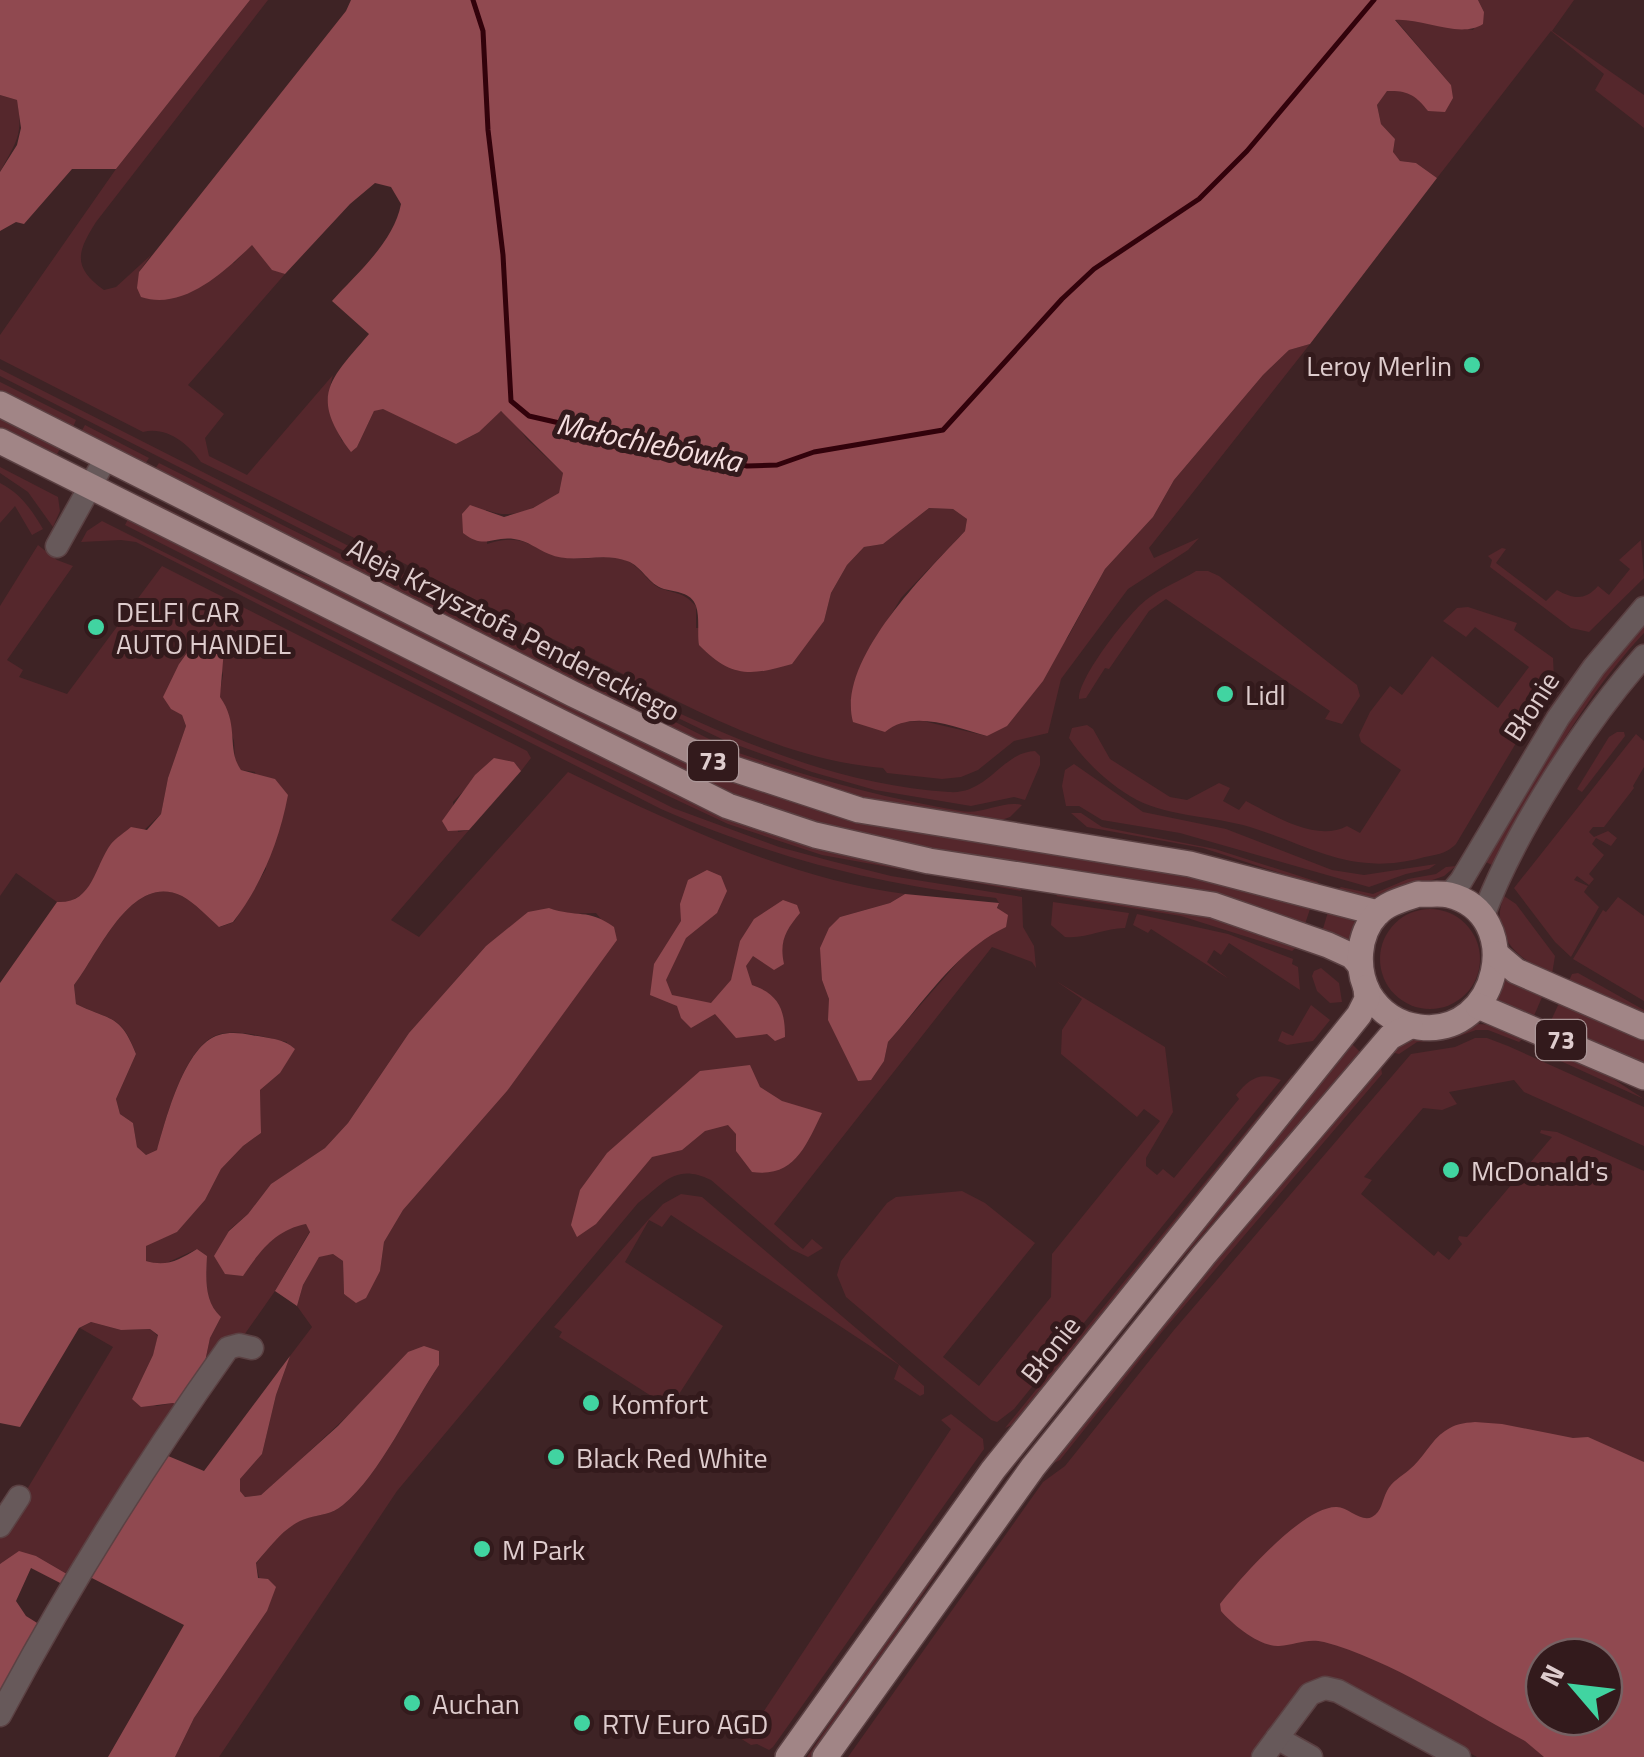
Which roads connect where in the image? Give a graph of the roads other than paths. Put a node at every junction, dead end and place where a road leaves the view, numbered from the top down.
1 (0, 404) edge
2 (0, 441) edge
3 (106, 458) junction
4 (90, 486) junction
5 (58, 546) dead end
6 (1644, 608) edge
7 (1644, 656) edge
8 (1448, 895) junction
9 (1378, 913) junction
10 (1483, 916) junction
11 (1496, 954) junction
12 (1363, 976) junction
13 (1478, 1006) junction
14 (1410, 1026) junction
15 (1644, 1027) edge
16 (1644, 1077) edge
17 (252, 1348) dead end
18 (19, 1497) dead end
19 (0, 1526) edge
20 (0, 1715) edge
21 (1270, 1748) edge
22 (788, 1757) edge
23 (825, 1757) edge
24 (1312, 1757) edge
25 (1459, 1757) edge

1 - 3 main road, Aleja Krzysztofa Pendereckiego / 73
2 - 4 main road, 73
3 - 4 street
3 - 9 main road, Aleja Krzysztofa Pendereckiego / 73
4 - 5 street
4 - 12 main road, 73
6 - 8 street, Błonie
7 - 10 street
8 - 9 main road
8 - 10 main road
9 - 12 main road
10 - 11 main road
11 - 13 main road
11 - 15 main road, 73
12 - 14 main road, 73
12 - 22 main road, Błonie
13 - 14 main road
13 - 16 main road, 73
14 - 23 main road
17 - 20 street
18 - 19 street
21 - 24 street
21 - 25 street

